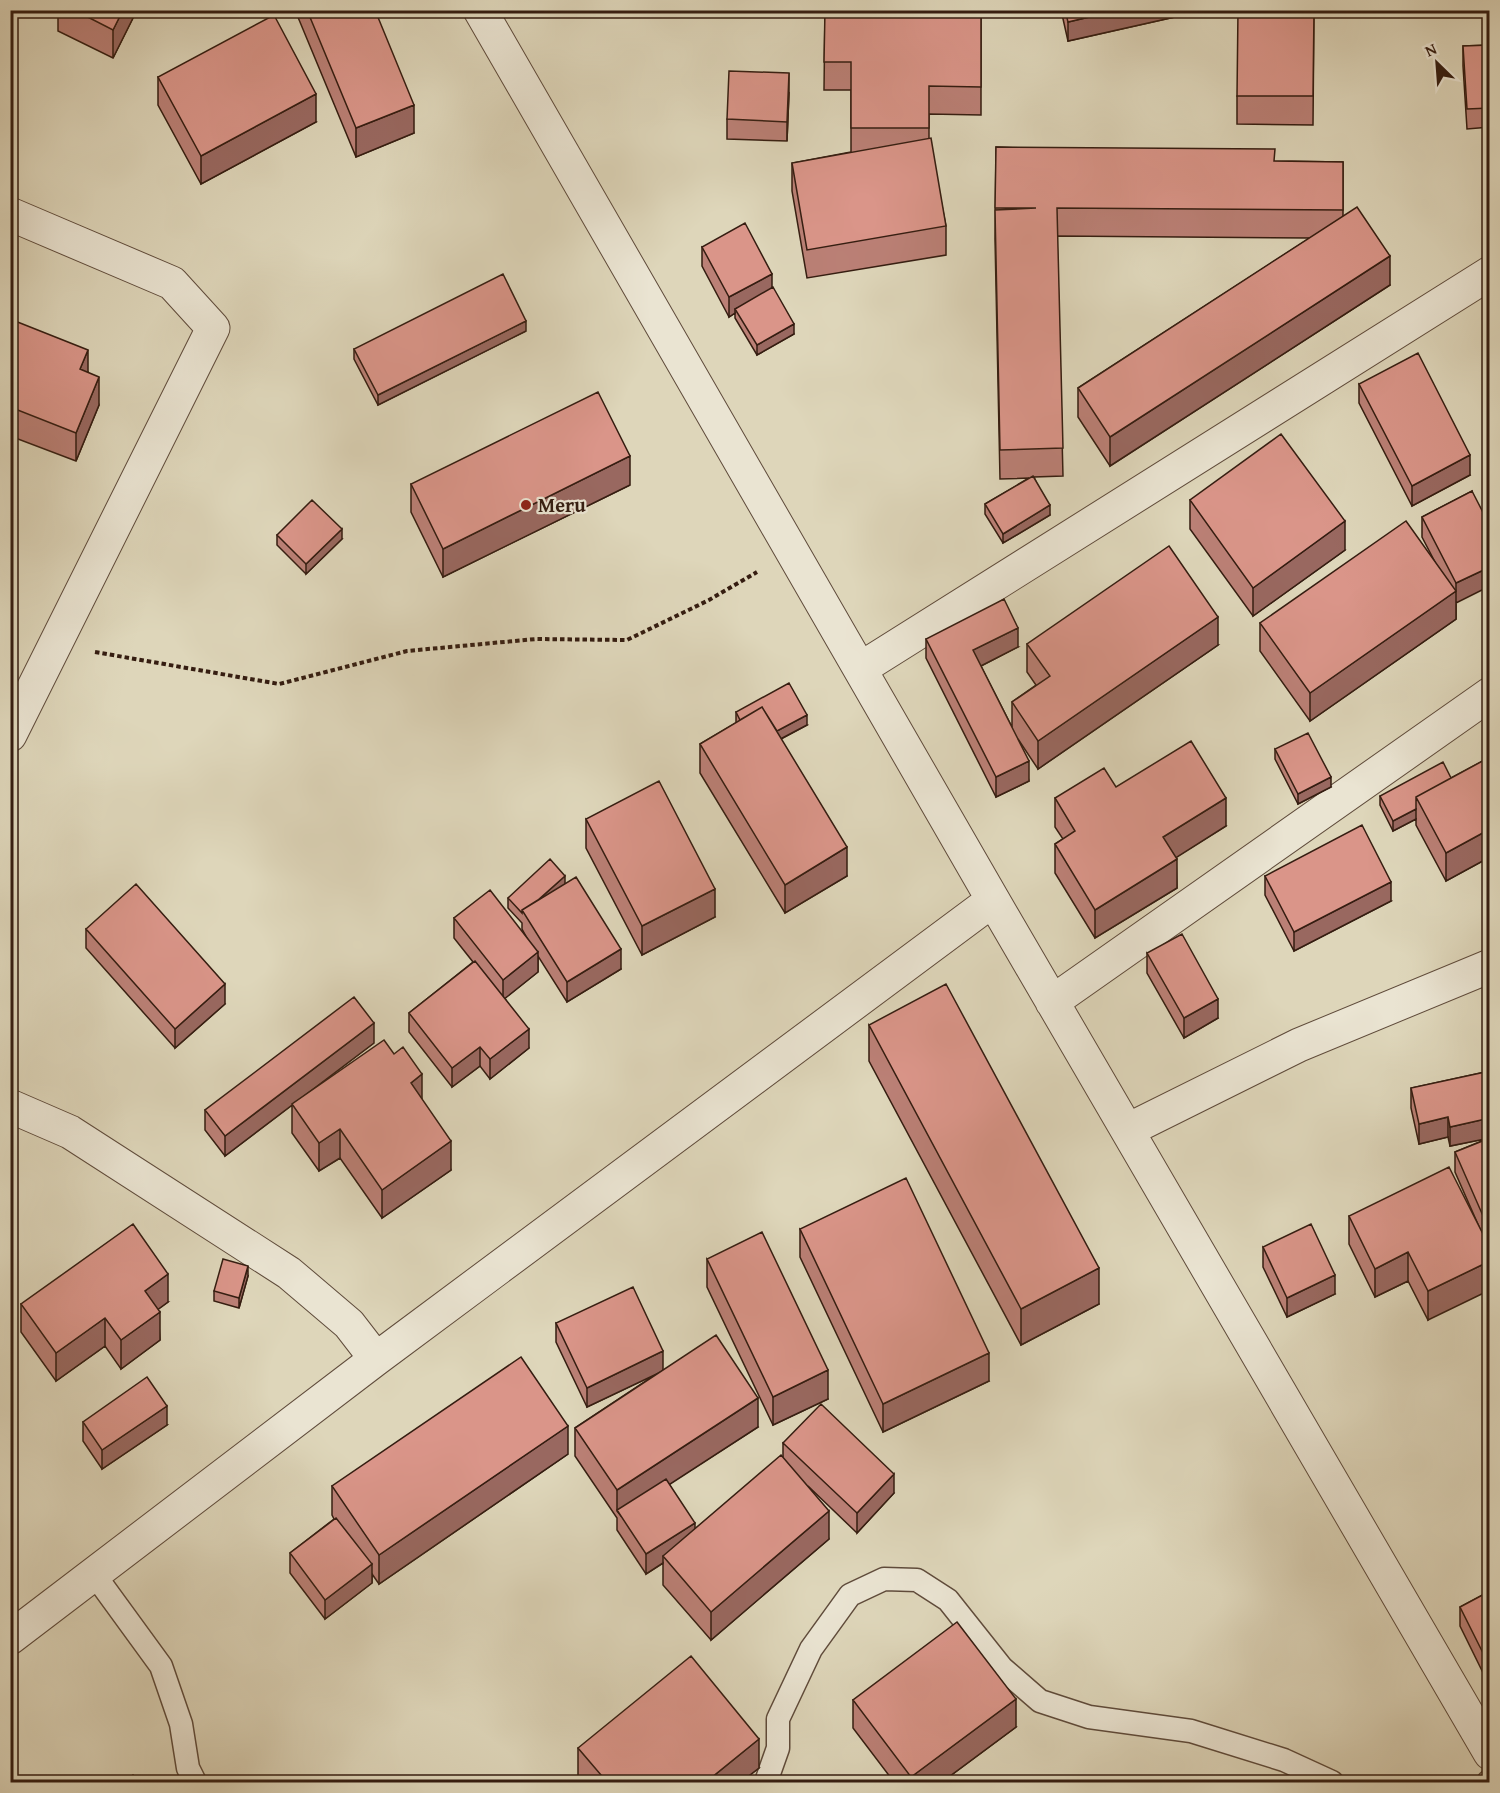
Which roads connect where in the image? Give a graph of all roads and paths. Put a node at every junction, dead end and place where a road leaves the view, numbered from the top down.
1 (480, 10) edge
2 (10, 214) edge
3 (1490, 273) edge
4 (792, 552) junction
5 (56, 645) junction
6 (860, 669) junction
7 (1490, 694) edge
8 (10, 735) edge
9 (993, 900) junction
10 (1490, 966) edge
11 (1052, 1002) junction
12 (10, 1106) edge
13 (1128, 1130) junction
14 (376, 1359) junction
15 (94, 1574) junction
16 (10, 1638) edge
17 (1490, 1753) edge
18 (195, 1782) edge
19 (766, 1782) edge
20 (1332, 1782) edge

1 - 4 street
2 - 5 street
3 - 6 street
4 - 5 path
4 - 6 street
5 - 8 street
6 - 9 street
7 - 11 street
9 - 11 street
9 - 14 street
10 - 13 street
11 - 13 street
12 - 14 street
13 - 17 street
14 - 15 street
15 - 16 street
15 - 18 lane
19 - 20 lane

